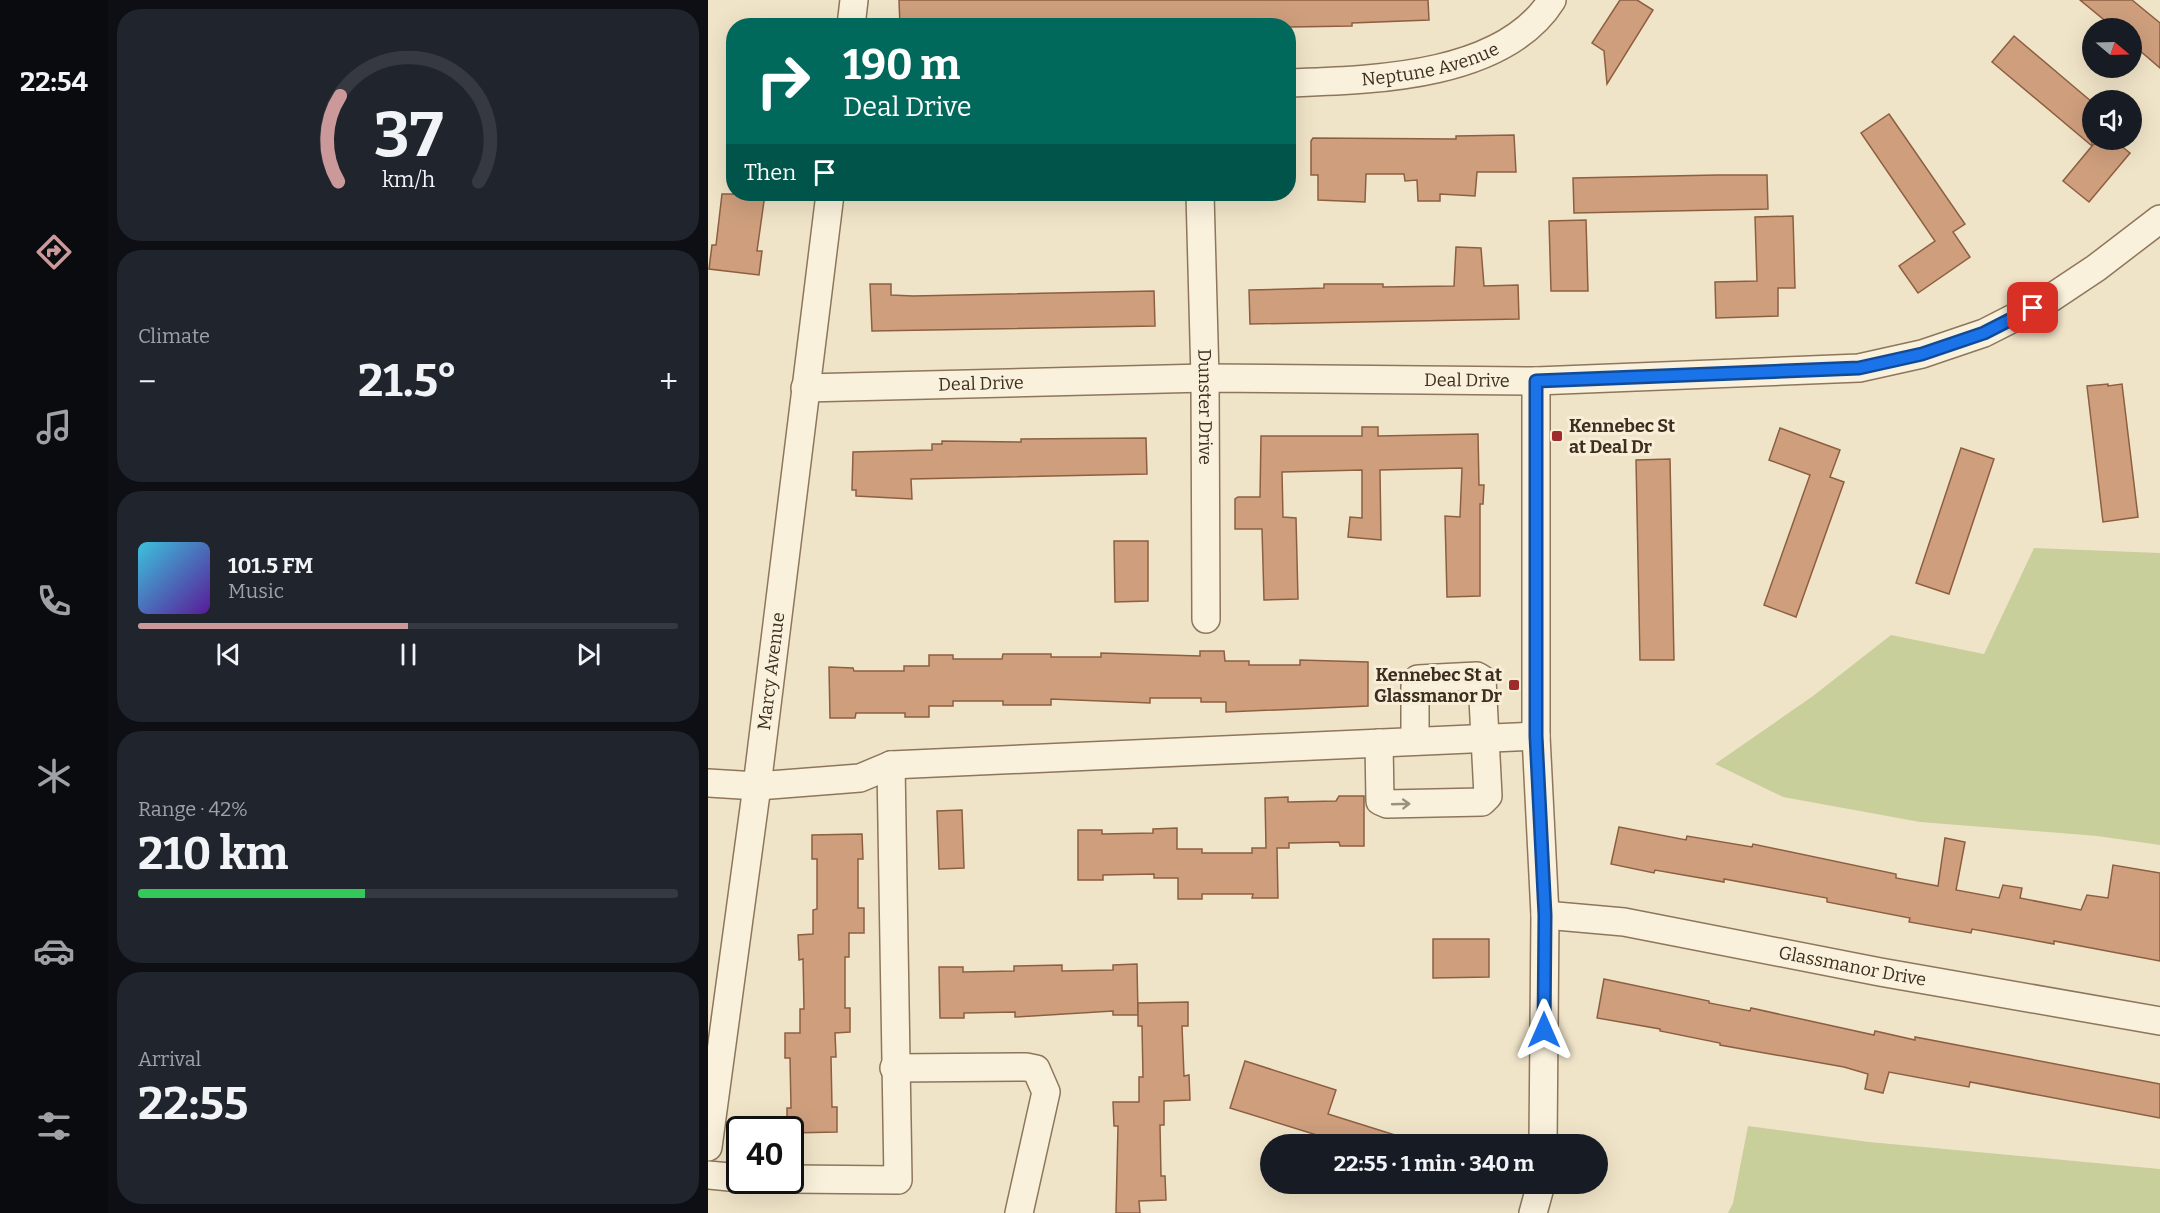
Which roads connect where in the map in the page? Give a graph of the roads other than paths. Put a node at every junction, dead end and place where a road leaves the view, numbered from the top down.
1 (854, 0) edge
2 (1552, 0) edge
3 (852, 18) edge
4 (1296, 83) edge
5 (829, 201) edge
6 (1200, 201) edge
7 (2160, 219) edge
8 (1206, 378) junction
9 (1536, 381) junction
10 (805, 388) junction
11 (1206, 619) dead end
12 (1536, 736) junction
13 (1487, 738) junction
14 (1415, 741) junction
15 (1379, 743) junction
16 (891, 765) junction
17 (708, 783) edge
18 (757, 786) junction
19 (1545, 915) junction
20 (717, 1001) edge
21 (2160, 1021) edge
22 (894, 1068) junction
23 (1543, 1134) edge
24 (708, 1145) edge
25 (708, 1175) edge
26 (726, 1177) edge
27 (804, 1179) edge
28 (1538, 1194) edge
29 (1019, 1213) edge
30 (1533, 1213) edge

1 - 3 street
2 - 4 street, Neptune Avenue
5 - 10 street, Marcy Avenue
6 - 8 street, Dunster Drive
7 - 9 street, Deal Drive
8 - 9 street, Deal Drive
8 - 10 street, Deal Drive
8 - 11 street, Dunster Drive
9 - 12 street
10 - 18 street, Marcy Avenue
12 - 13 street
12 - 19 street
13 - 14 street
13 - 14 street
15 -> 13 street
14 - 15 street
15 - 16 street
16 - 18 street
16 - 22 street
17 - 18 street
18 - 20 street, Marcy Avenue
19 - 21 street, Glassmanor Drive
19 - 23 street
20 - 24 street, Marcy Avenue
22 - 27 street
22 - 29 street
25 - 26 street
28 - 30 street

